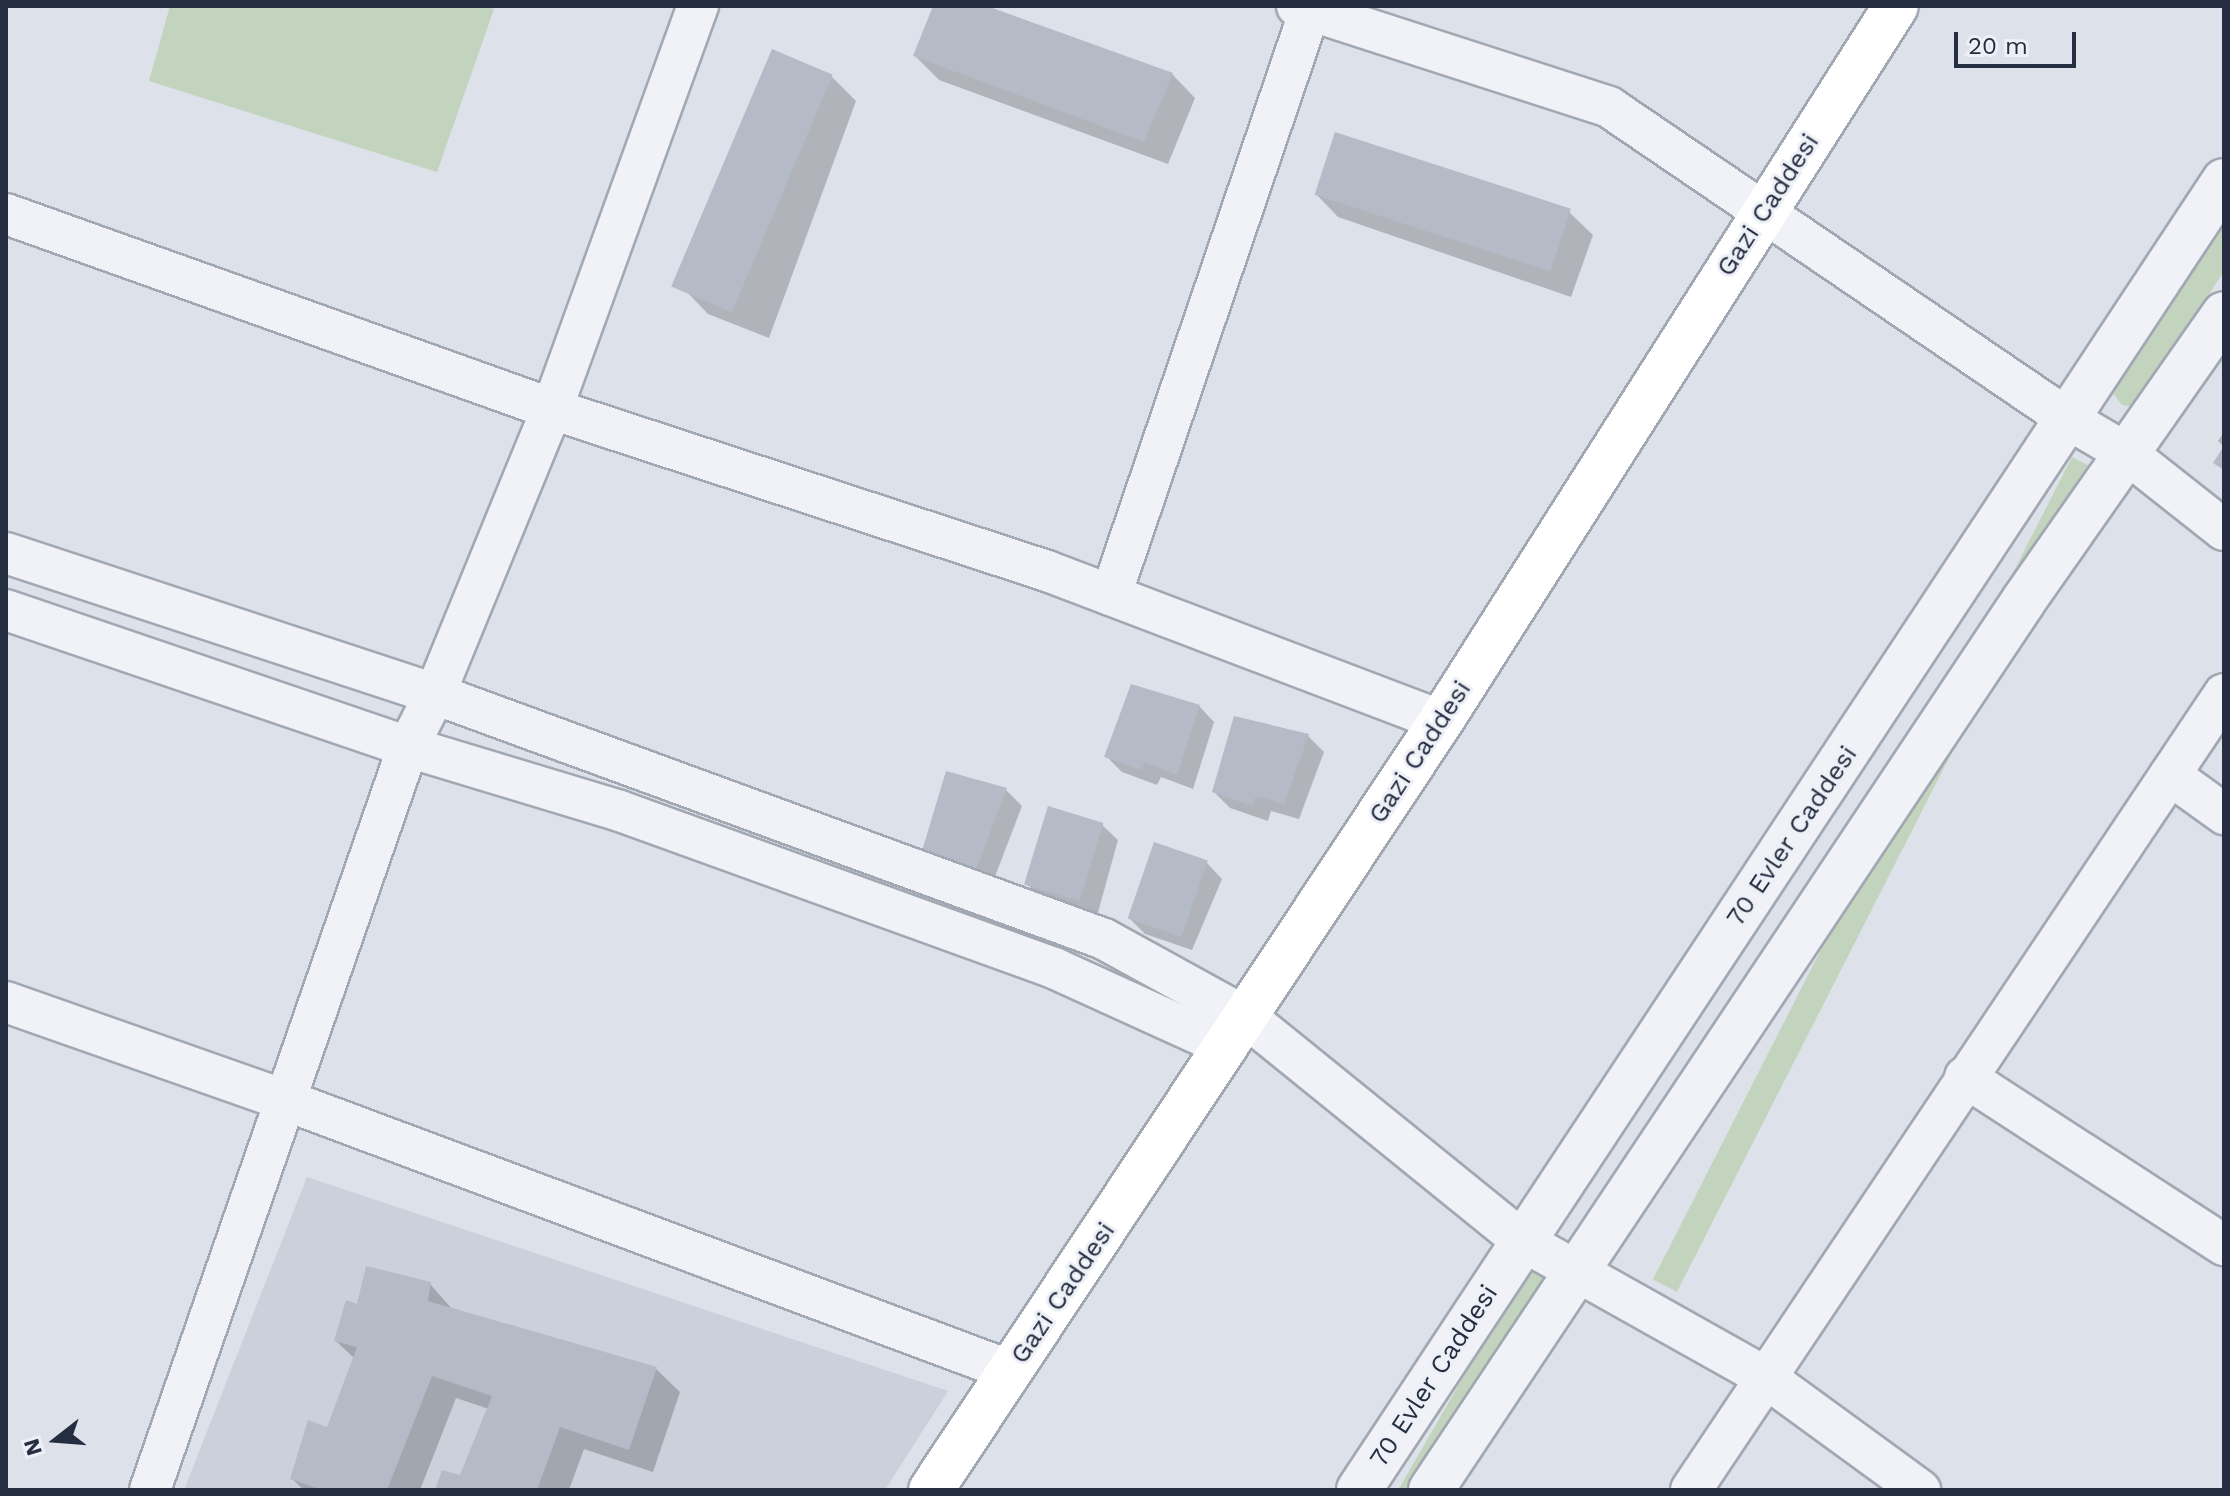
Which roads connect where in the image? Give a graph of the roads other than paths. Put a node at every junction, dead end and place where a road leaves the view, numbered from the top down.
1 (698, 6) edge
2 (1896, 6) edge
3 (1304, 8) edge
4 (2224, 181) edge
5 (1763, 212) junction
6 (6, 214) edge
7 (2224, 314) edge
8 (552, 409) junction
9 (2068, 419) junction
10 (2129, 455) junction
11 (2224, 530) edge
12 (6, 553) edge
13 (1111, 595) junction
14 (6, 610) edge
15 (435, 694) junction
16 (2224, 694) edge
17 (1441, 721) junction
18 (408, 747) junction
19 (2170, 775) junction
20 (2224, 814) edge
21 (6, 1002) edge
22 (1236, 1032) junction
23 (1965, 1077) junction
24 (285, 1100) junction
25 (1523, 1241) junction
26 (2224, 1245) edge
27 (1578, 1270) junction
28 (1011, 1371) junction
29 (1765, 1377) junction
30 (150, 1490) edge
31 (931, 1490) edge
32 (1359, 1490) edge
33 (1431, 1490) edge
34 (1691, 1490) edge
35 (1920, 1490) edge

1 - 8 street
2 - 5 main road, Gazi Caddesi
3 - 5 street
3 - 13 street
4 - 9 street, 70 Evler Caddesi
5 - 9 street
5 - 17 main road, Gazi Caddesi
6 - 8 street
7 - 10 street
8 - 13 street
8 - 15 street
9 - 10 street
9 - 25 street, 70 Evler Caddesi
10 - 11 street
10 - 27 street
12 - 15 street
13 - 17 street
14 - 18 street
15 - 18 street
15 - 22 street
16 - 19 street
17 - 22 main road, Gazi Caddesi
18 - 22 street
18 - 24 street
19 - 20 street
19 - 23 street
21 - 24 street
22 - 25 street
22 - 28 main road, Gazi Caddesi
23 - 26 street
23 - 29 street
24 - 28 street
24 - 30 street
25 - 27 street
25 - 32 street, 70 Evler Caddesi
27 - 29 street
27 - 33 street
28 - 31 main road, Gazi Caddesi
29 - 34 street
29 - 35 street

